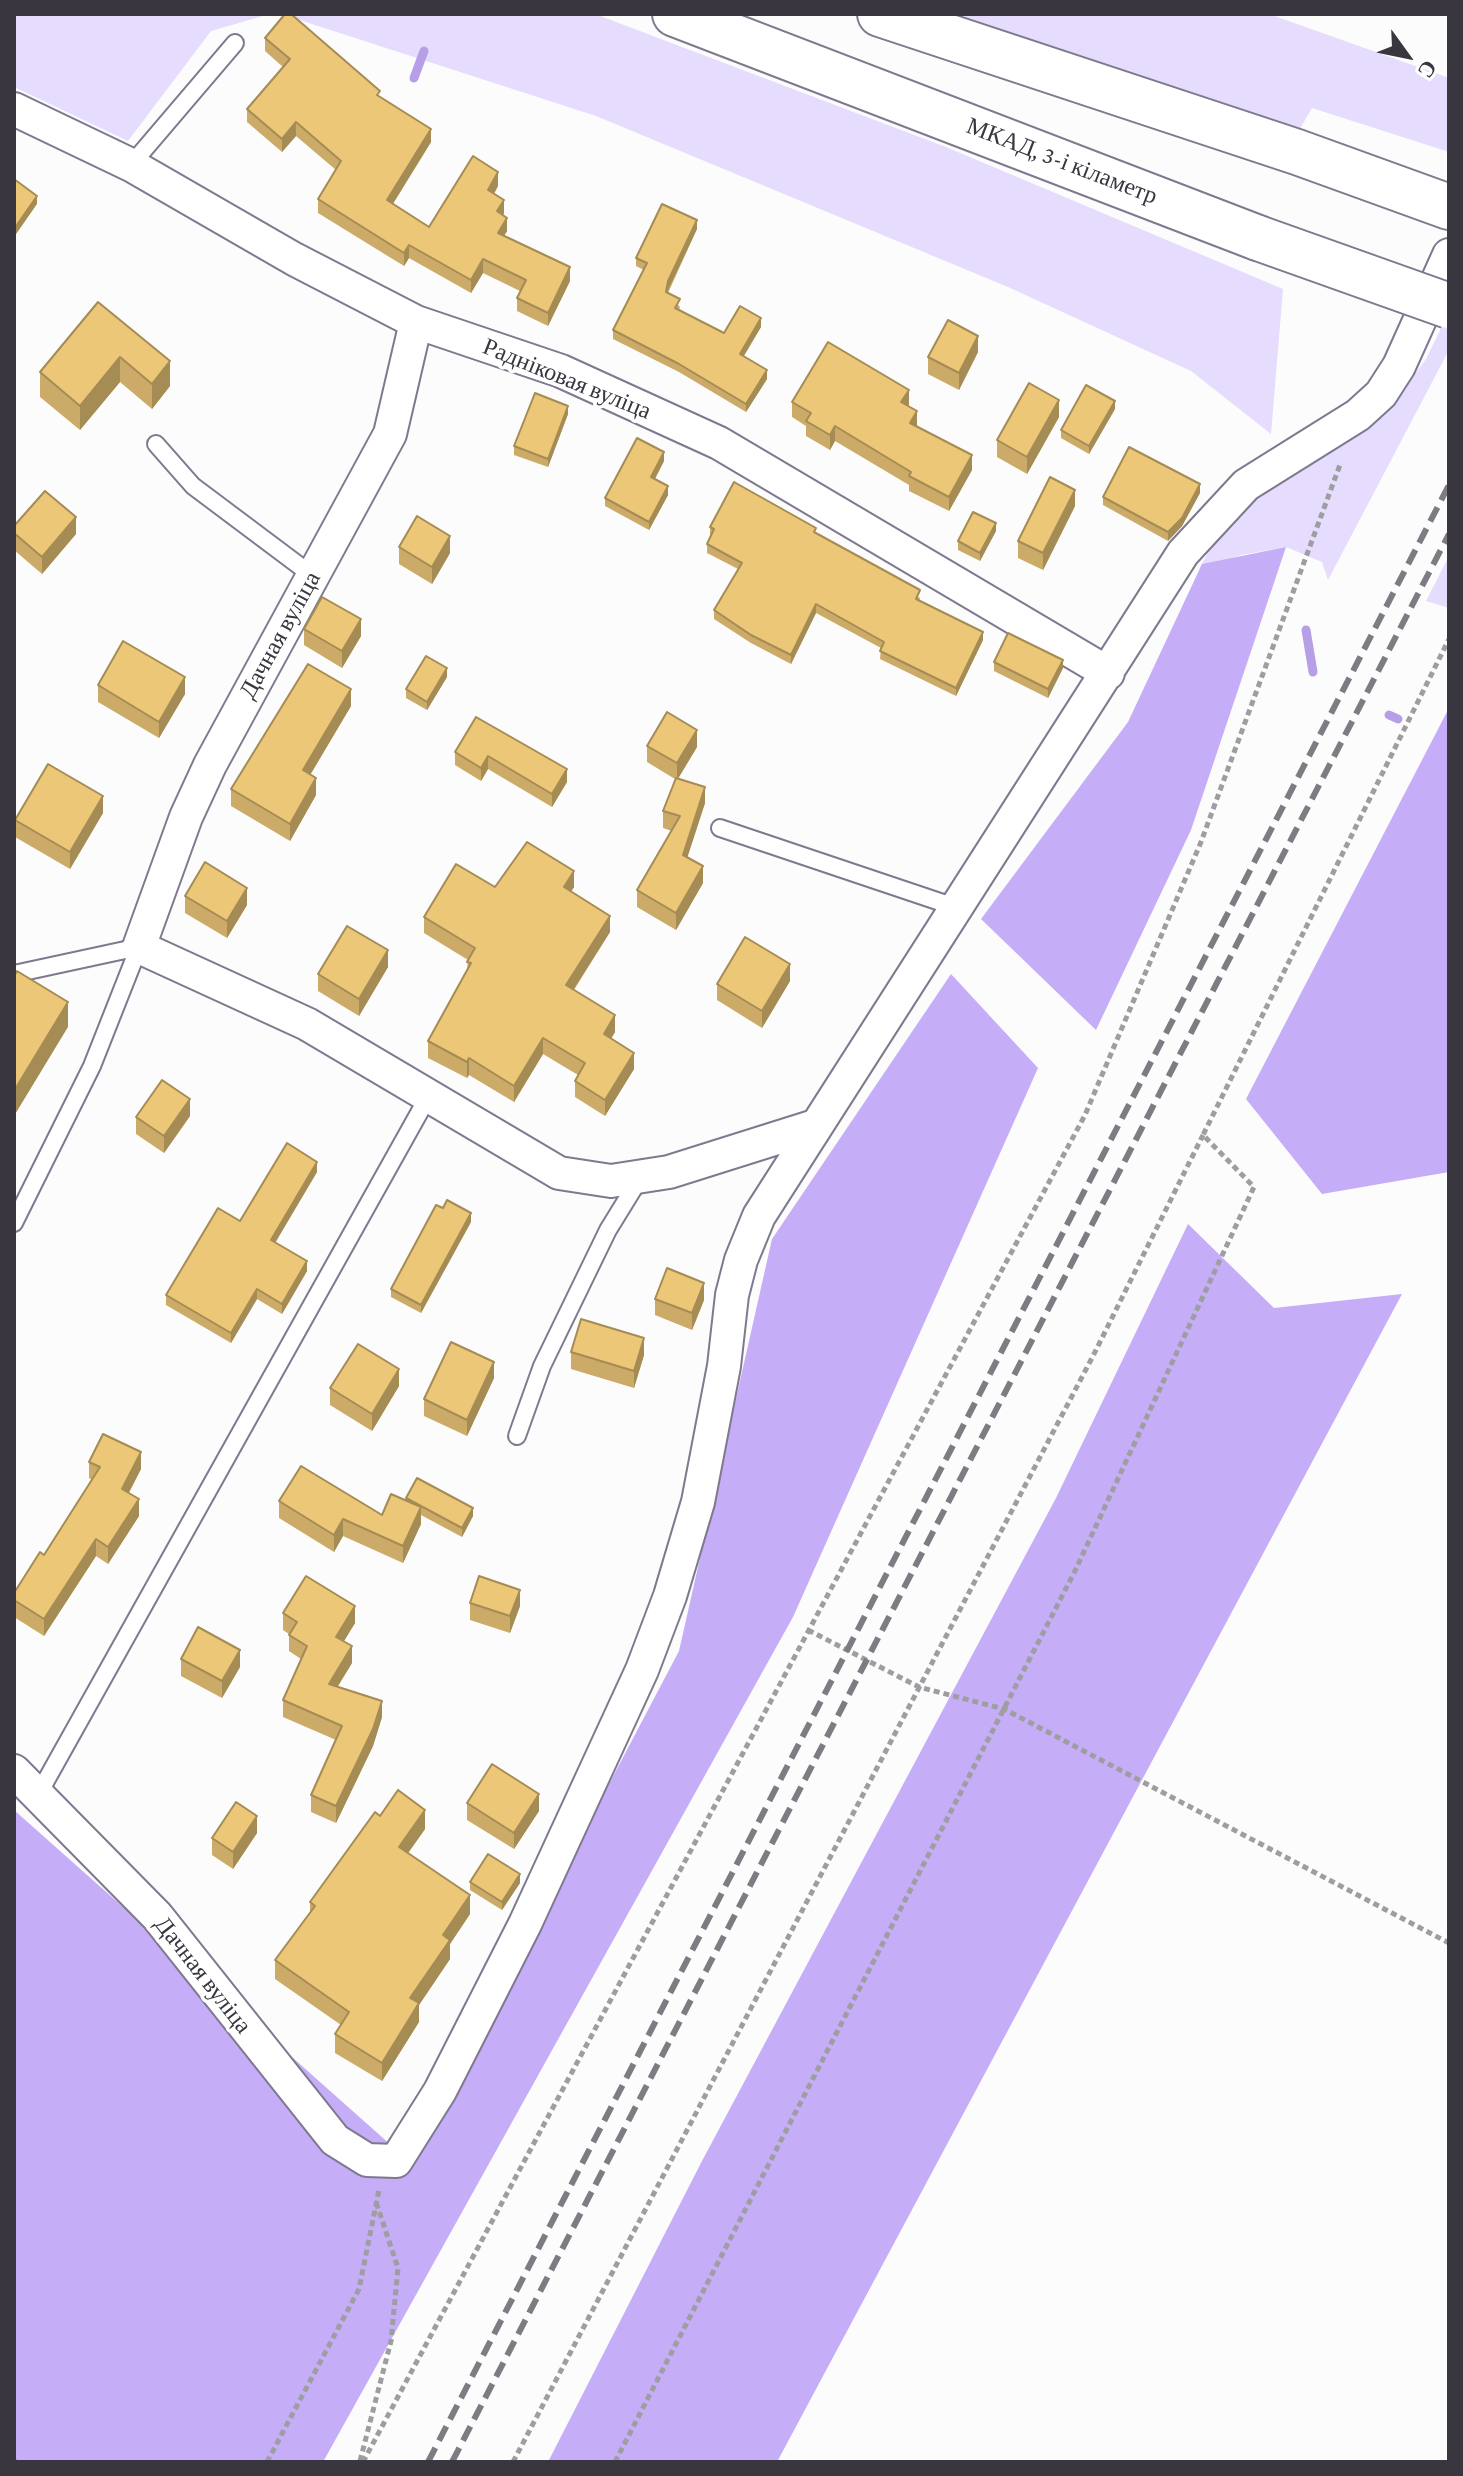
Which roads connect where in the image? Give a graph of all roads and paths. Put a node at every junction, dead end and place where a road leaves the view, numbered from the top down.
1 (675, 14) edge
2 (880, 14) edge
3 (235, 43) dead end
4 (14, 109) edge
5 (131, 165) junction
6 (1449, 207) edge
7 (1449, 255) edge
8 (1449, 306) edge
9 (416, 322) junction
10 (1358, 415) junction
11 (156, 444) dead end
12 (313, 576) junction
13 (1449, 639) edge
14 (1108, 673) junction
15 (720, 828) dead end
16 (958, 908) junction
17 (139, 947) junction
18 (14, 974) edge
19 (428, 1097) junction
20 (815, 1126) junction
21 (1203, 1135) junction
22 (641, 1176) junction
23 (14, 1223) edge
24 (517, 1436) dead end
25 (808, 1630) junction
26 (919, 1687) junction
27 (1004, 1709) junction
28 (14, 1771) edge
29 (39, 1793) junction
30 (1449, 1943) edge
31 (396, 2161) junction
32 (375, 2198) junction
33 (267, 2462) edge
34 (361, 2462) edge
35 (513, 2462) edge
36 (615, 2462) edge

1 - 8 highway, МКАД, 3-і кіламетр, bridge
2 - 6 highway
3 - 5 lane
4 - 5 street, Радніковая вуліца
5 - 9 street, Радніковая вуліца
7 - 10 street
9 - 12 street, Дачная вуліца
9 - 14 street, Радніковая вуліца
10 - 14 street
10 - 25 path
11 - 12 lane
12 - 17 street, Дачная вуліца
13 - 21 path
14 - 16 street
15 - 16 lane
16 - 20 street
17 - 18 lane
17 - 19 street
17 - 23 lane
19 - 22 street
19 - 29 lane
20 - 22 street
20 - 31 street
21 - 26 path
21 - 27 path
22 - 24 lane
25 - 26 path
25 - 34 path
26 - 27 path
26 - 35 path
27 - 30 path
27 - 36 path
28 - 29 street, Дачная вуліца
29 - 31 street, Дачная вуліца
31 - 32 path
32 - 33 path
32 - 34 path

